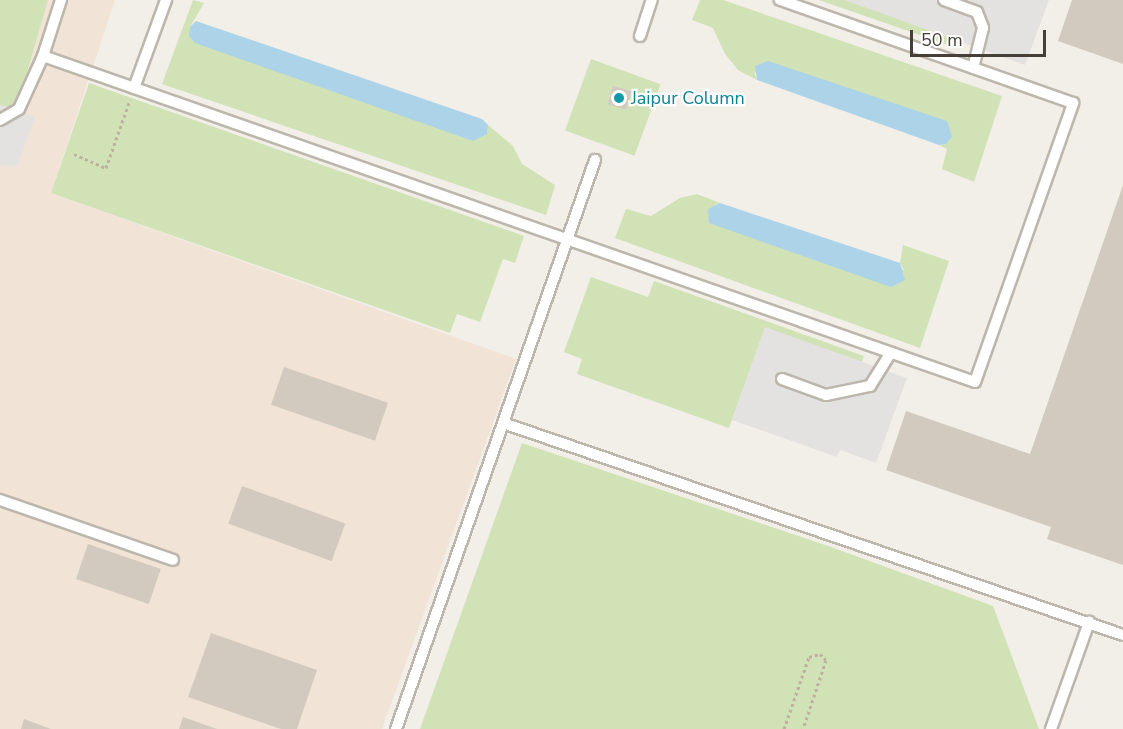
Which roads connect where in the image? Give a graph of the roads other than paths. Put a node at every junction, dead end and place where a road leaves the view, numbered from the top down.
1 (61, 0) edge
2 (166, 0) edge
3 (652, 0) edge
4 (780, 0) edge
5 (944, 0) edge
6 (640, 36) dead end
7 (43, 56) junction
8 (973, 68) junction
9 (134, 88) junction
10 (0, 120) edge
11 (595, 160) dead end
12 (567, 239) junction
13 (891, 353) junction
14 (782, 379) dead end
15 (503, 423) junction
16 (0, 500) edge
17 (173, 560) dead end
18 (1089, 622) junction
19 (1123, 635) edge
20 (396, 729) edge
21 (1051, 729) edge

1 - 7 lane
2 - 9 lane
3 - 6 lane
4 - 8 lane
5 - 8 lane
7 - 9 lane
7 - 10 lane
8 - 13 lane
9 - 12 lane
11 - 12 lane
12 - 13 lane
12 - 15 lane
13 - 14 lane
15 - 18 lane
15 - 20 lane
16 - 17 lane
18 - 19 lane
18 - 21 lane

